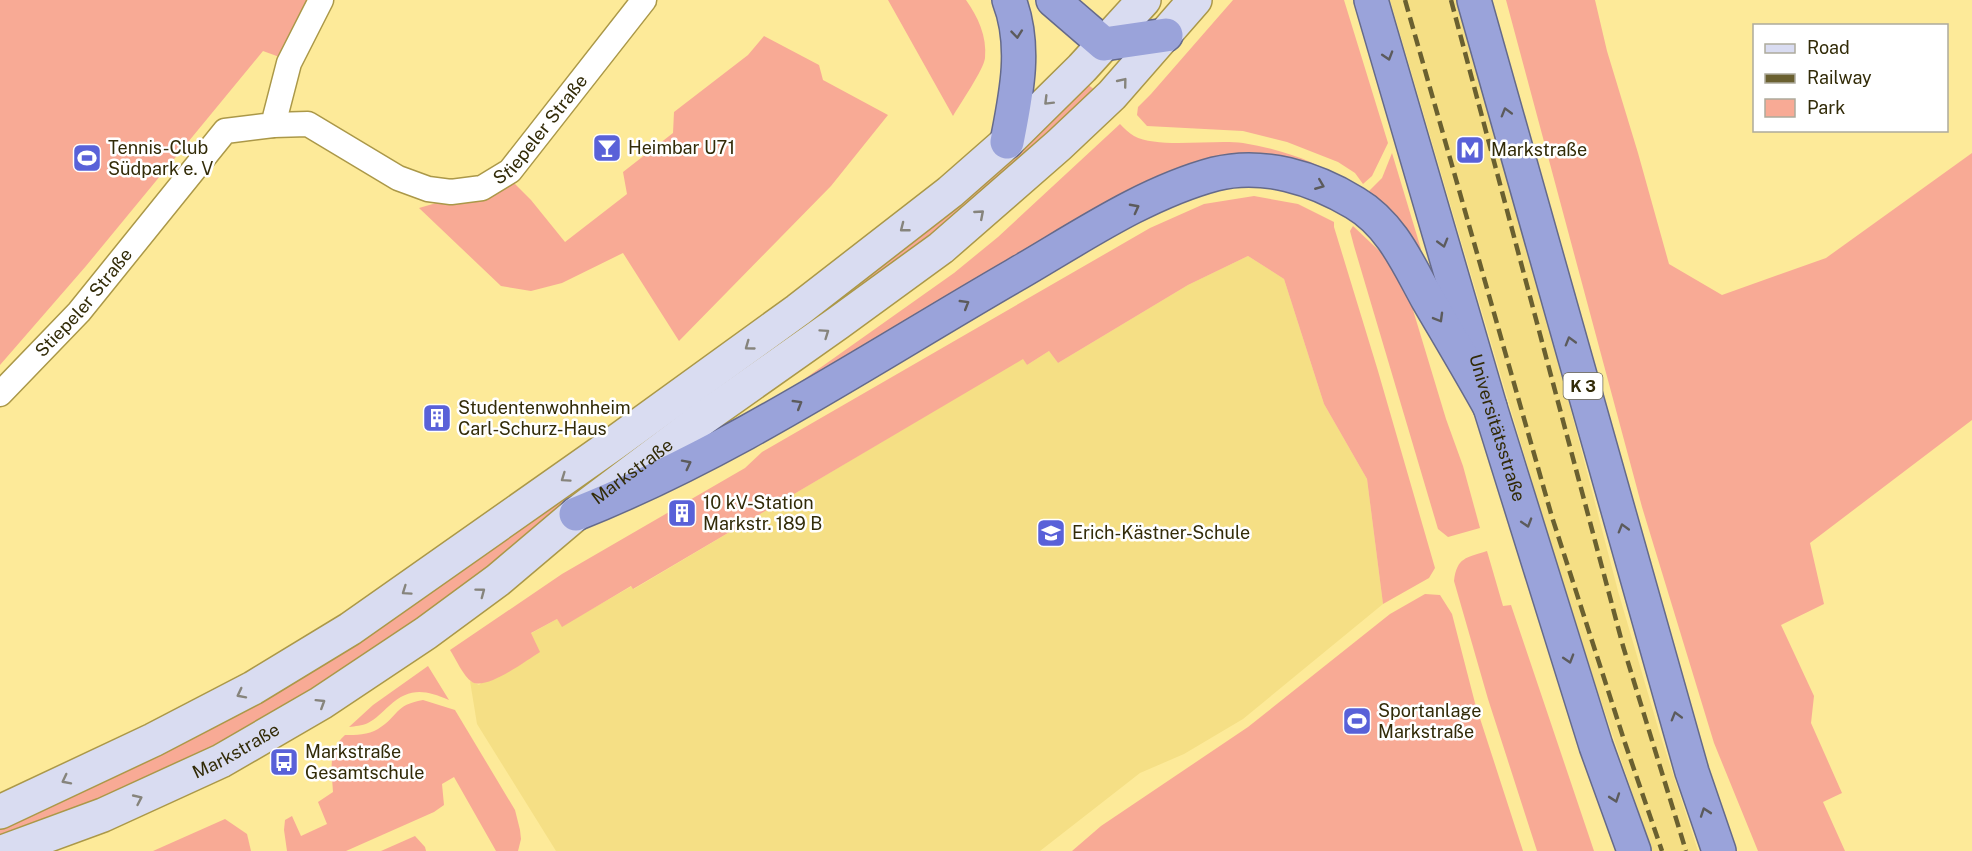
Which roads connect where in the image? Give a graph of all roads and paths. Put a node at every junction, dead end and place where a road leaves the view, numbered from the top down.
1 (321, 0) edge
2 (644, 0) edge
3 (1009, 0) edge
4 (1053, 0) edge
5 (1144, 0) edge
6 (1195, 0) edge
7 (1371, 0) edge
8 (1474, 0) edge
9 (1166, 35) junction
10 (1104, 44) junction
11 (273, 125) junction
12 (1006, 142) junction
13 (0, 394) edge
14 (1491, 407) junction
15 (576, 514) junction
16 (0, 812) edge
17 (5, 851) edge
18 (1634, 851) edge
19 (1719, 851) edge

1 - 11 street
2 - 11 street, Stiepeler Straße
3 -> 12 highway
4 - 10 highway
5 - 10 main road, Markstraße
6 - 9 main road, Markstraße
7 -> 14 highway, Universitätsstraße
19 -> 8 highway, K 3
9 - 10 highway
15 -> 9 main road, Markstraße
10 -> 12 main road, Markstraße
11 - 13 street, Stiepeler Straße
12 -> 16 main road, Markstraße
15 -> 14 highway
14 -> 18 highway, Universitätsstraße
17 -> 15 main road, Markstraße

